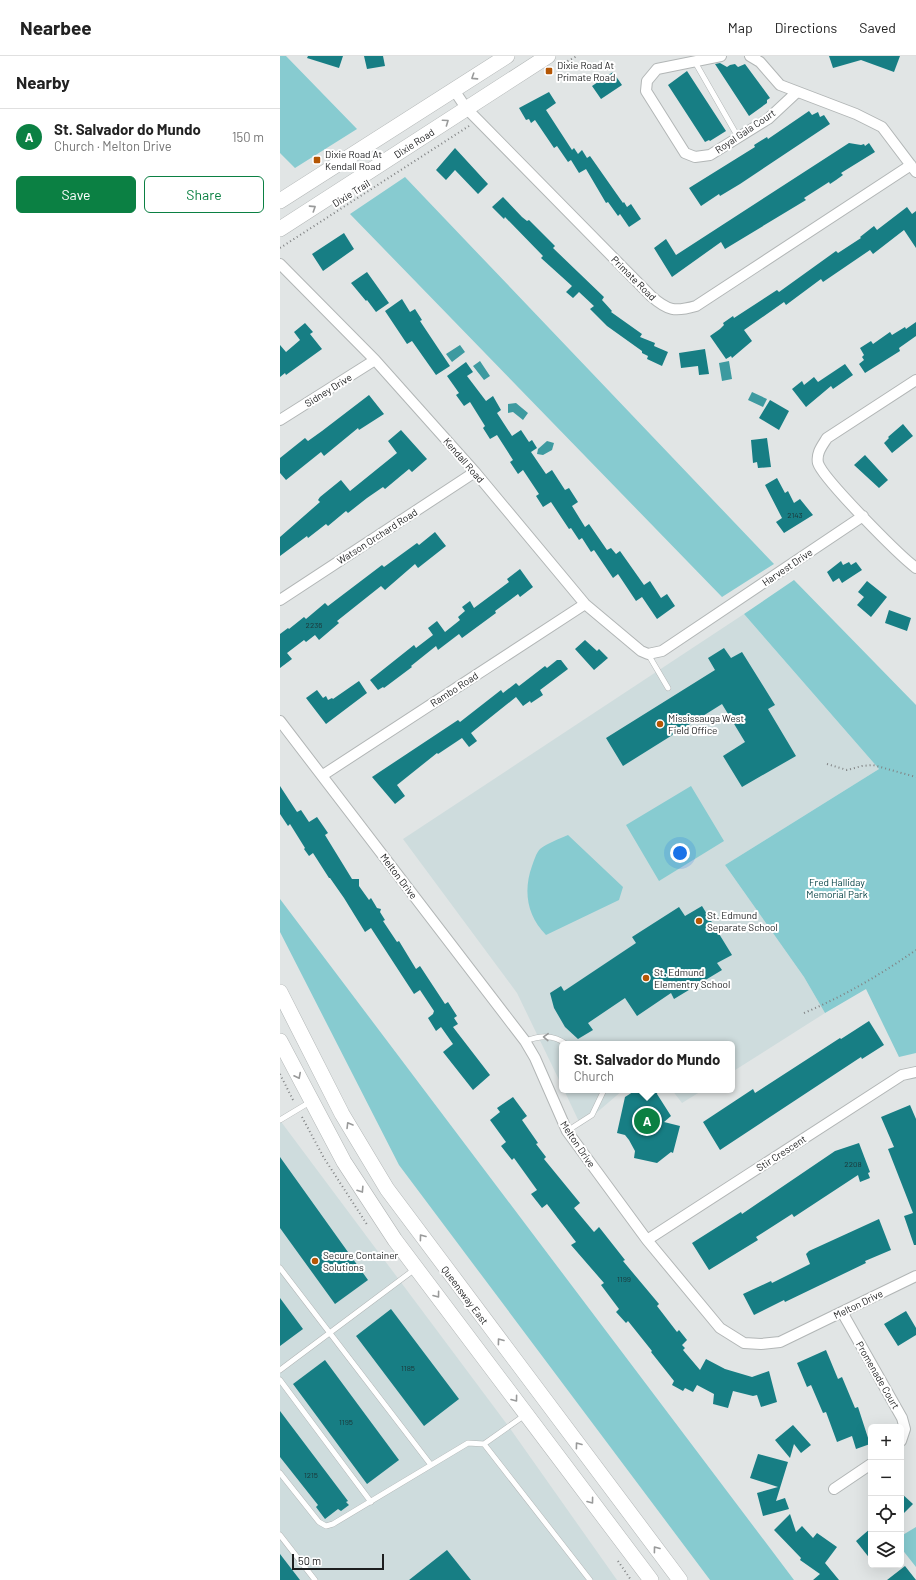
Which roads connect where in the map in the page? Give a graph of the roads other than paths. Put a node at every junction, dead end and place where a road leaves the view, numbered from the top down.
1 (507, 56) edge
2 (548, 56) edge
3 (721, 56) edge
4 (750, 56) edge
5 (695, 62) junction
6 (454, 90) junction
7 (797, 92) junction
8 (466, 108) junction
9 (738, 137) junction
10 (914, 168) edge
11 (280, 201) edge
12 (280, 229) edge
13 (280, 264) edge
14 (375, 360) junction
15 (916, 380) edge
16 (280, 420) edge
17 (475, 472) junction
18 (863, 516) junction
19 (916, 568) edge
20 (280, 600) edge
21 (585, 604) junction
22 (648, 654) junction
23 (668, 688) dead end
24 (280, 721) edge
25 (323, 775) junction
26 (280, 992) edge
27 (280, 1041) edge
28 (560, 1041) edge
29 (525, 1042) junction
30 (916, 1072) edge
31 (603, 1093) edge
32 (310, 1101) junction
33 (280, 1120) edge
34 (567, 1131) junction
35 (647, 1240) junction
36 (280, 1268) edge
37 (416, 1268) junction
38 (916, 1276) edge
39 (842, 1312) junction
40 (330, 1333) junction
41 (280, 1370) edge
42 (280, 1380) edge
43 (526, 1414) junction
44 (903, 1424) edge
45 (484, 1444) junction
46 (431, 1465) junction
47 (868, 1466) edge
48 (280, 1473) edge
49 (834, 1489) dead end
50 (371, 1502) junction
51 (280, 1535) edge
52 (315, 1580) edge
53 (590, 1580) edge
54 (652, 1580) edge
55 (680, 1580) edge

1 -> 6 main road
2 - 8 main road, Dixie Road
3 - 5 street, Royal Gala Court
4 - 7 street
5 - 9 lane
5 - 9 street, Royal Gala Court
6 - 8 street, Primate Road
6 - 11 main road
7 - 9 street, Royal Gala Court
7 - 10 street
8 - 10 street, Primate Road
12 -> 8 main road, Dixie Road
13 - 14 street, Kendall Road
14 - 16 street, Sidney Drive
14 - 17 street, Kendall Road
15 - 18 street
17 - 20 street, Watson Orchard Road
17 - 21 street, Kendall Road
18 - 19 street
18 - 22 street, Harvest Drive
21 - 22 street, Kendall Road
21 - 25 street, Rambo Road
22 - 23 lane
24 - 25 street, Melton Drive
25 - 29 street, Melton Drive
55 -> 26 main road, Queensway East
27 -> 32 main road
28 -> 29 lane
29 - 34 street, Melton Drive
30 - 35 street, Stir Crescent
31 - 34 lane
32 - 33 lane
32 -> 37 main road
34 - 35 street, Melton Drive
35 - 39 street, Melton Drive
36 - 40 lane
37 - 40 lane
37 -> 43 main road
38 - 39 street, Melton Drive
39 - 44 street, Promenade Court
40 - 41 lane
40 - 46 lane
42 - 50 lane
43 - 45 lane
43 -> 54 main road
45 - 46 lane
45 - 53 lane
46 - 50 lane
47 - 49 street
48 - 50 lane
51 - 52 lane

